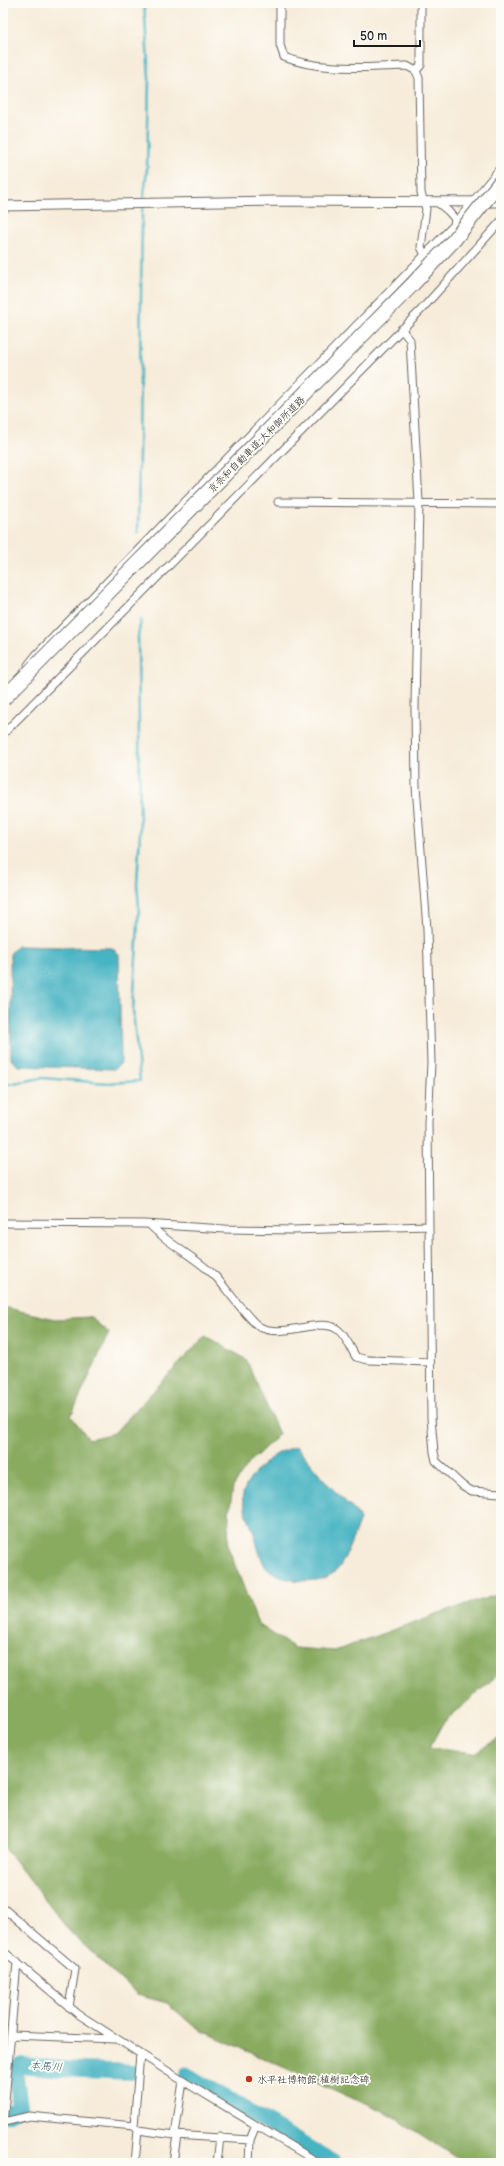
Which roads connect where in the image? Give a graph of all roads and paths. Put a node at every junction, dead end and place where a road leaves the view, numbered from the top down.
1 (280, 3) edge
2 (421, 3) edge
3 (416, 71) junction
4 (501, 167) edge
5 (501, 181) edge
6 (424, 202) junction
7 (436, 202) junction
8 (501, 202) edge
9 (474, 203) junction
10 (3, 206) edge
11 (501, 221) edge
12 (454, 225) junction
13 (425, 255) junction
14 (401, 329) junction
15 (278, 502) dead end
16 (419, 502) junction
17 (501, 504) edge
18 (3, 700) edge
19 (3, 734) edge
20 (3, 1223) edge
21 (150, 1225) junction
22 (429, 1226) junction
23 (430, 1362) junction
24 (501, 1493) edge
25 (3, 1908) edge
26 (3, 1951) edge
27 (17, 1962) junction
28 (69, 2007) junction
29 (11, 2035) junction
30 (116, 2039) junction
31 (140, 2054) junction
32 (183, 2081) junction
33 (4, 2121) edge
34 (256, 2125) junction
35 (136, 2128) junction
36 (176, 2135) junction
37 (220, 2137) junction
38 (250, 2140) junction
39 (135, 2163) edge
40 (173, 2163) edge
41 (217, 2163) edge
42 (249, 2163) edge
43 (319, 2163) edge

1 - 3 street
2 - 3 street
3 - 6 street
4 - 9 street
5 - 18 highway, 京奈和自動車道;大和御所道路, bridge
6 - 7 street
6 - 10 street
6 - 13 street
7 - 9 street
7 - 12 street
8 - 9 street
9 - 12 street
11 - 14 street
12 - 13 street
13 - 18 street
14 - 16 street
14 - 19 street
15 - 16 street
16 - 17 street
16 - 22 street
20 - 21 street
21 - 22 street
21 - 23 street
22 - 23 street
23 - 24 street
25 - 28 street
26 - 27 street
27 - 28 street
27 - 29 street
28 - 30 street
29 - 30 street
29 - 33 street
30 - 31 street
31 - 32 street
31 - 35 street
32 - 34 street
32 - 36 street
33 - 35 street
34 - 38 street
34 - 43 street
35 - 36 street
35 - 39 street
36 - 37 street
36 - 40 street
37 - 38 street
37 - 41 street
38 - 42 street

